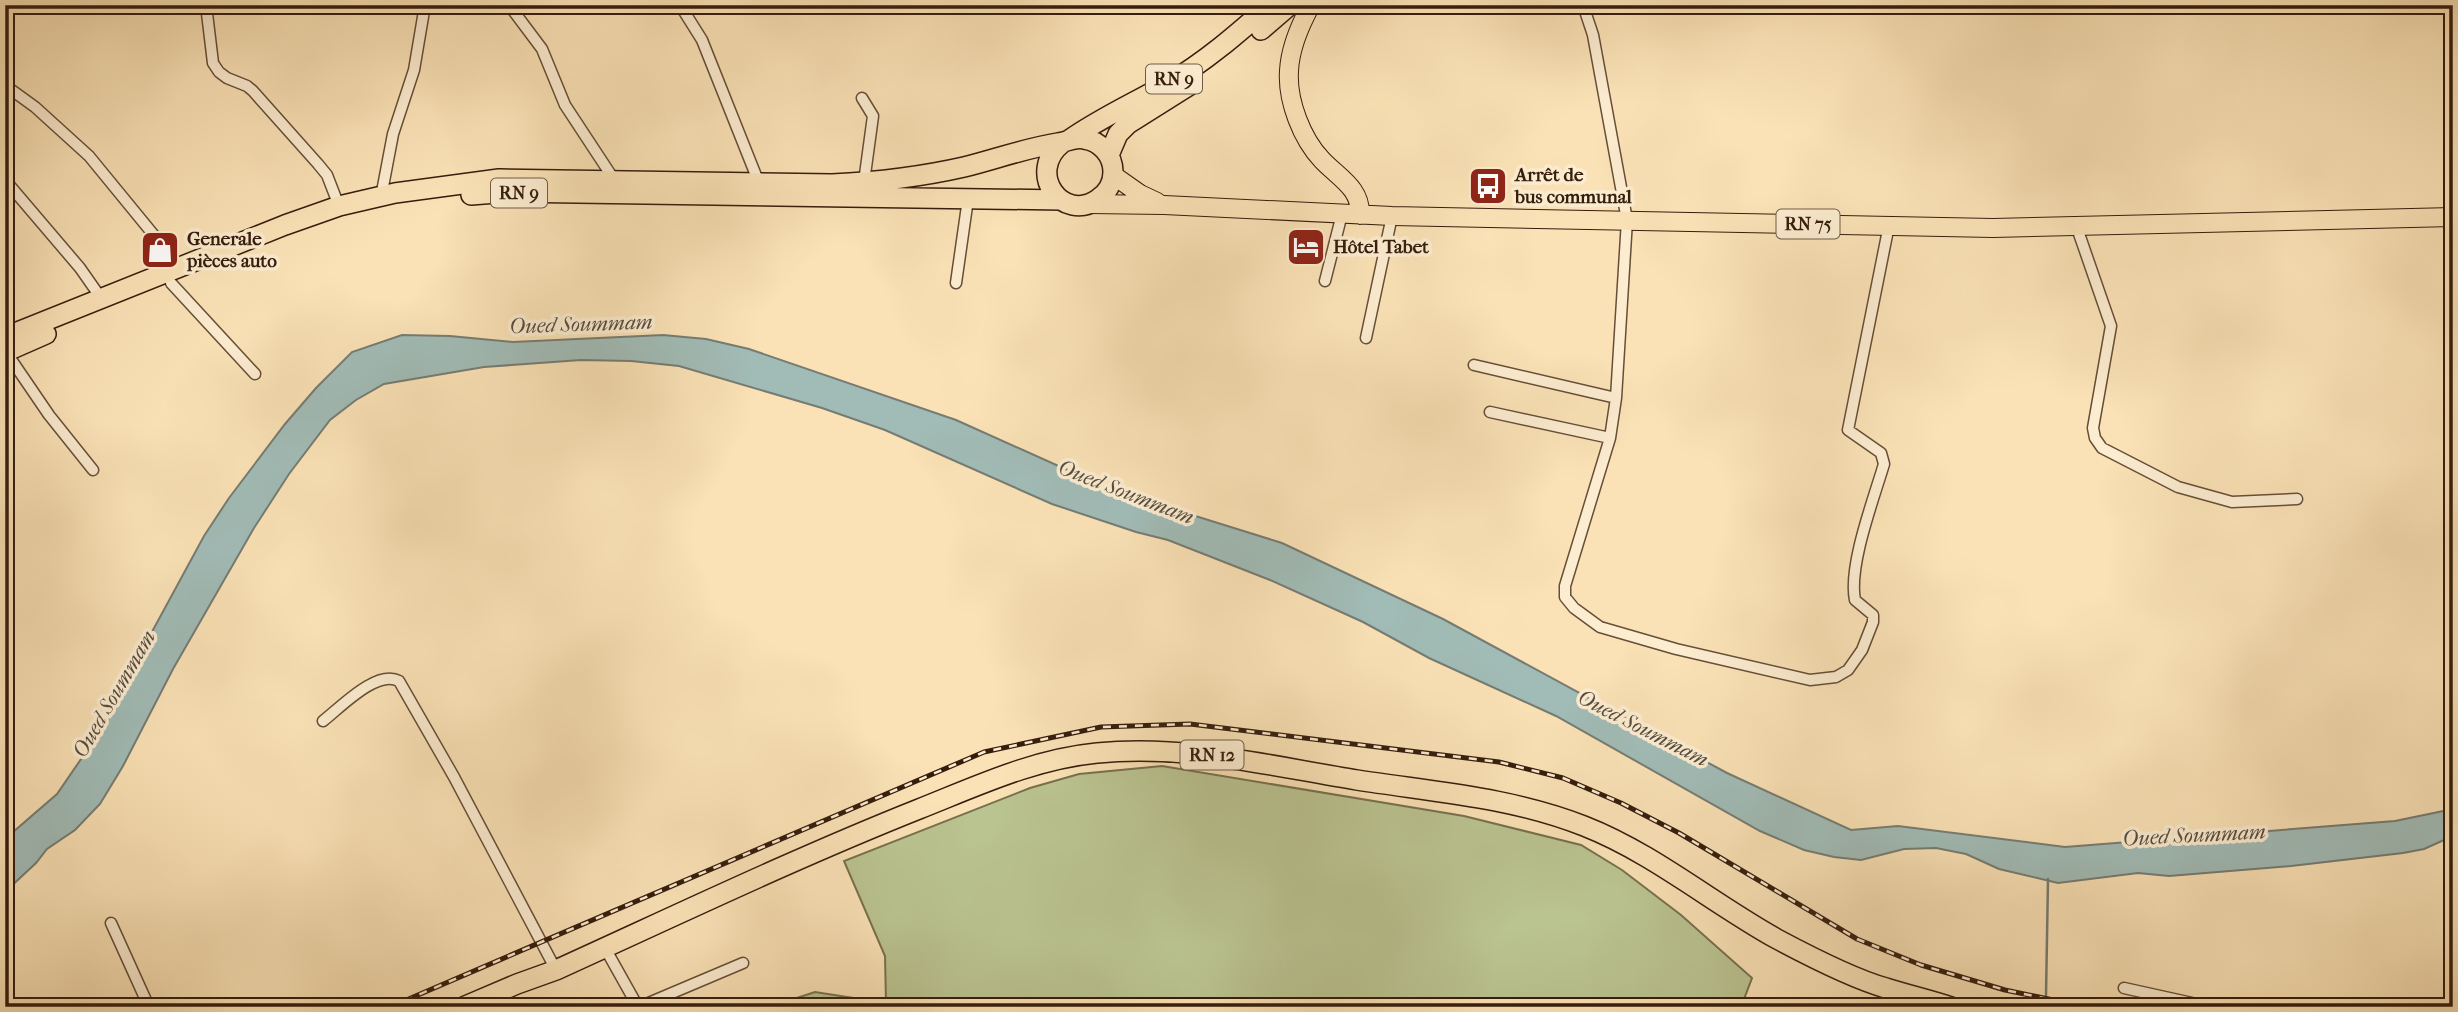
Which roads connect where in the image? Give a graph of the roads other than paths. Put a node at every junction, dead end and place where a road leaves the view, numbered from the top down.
1 (206, 5) edge
2 (425, 5) edge
3 (509, 5) edge
4 (680, 5) edge
5 (1270, 5) edge
6 (1290, 5) edge
7 (1311, 5) edge
8 (1583, 5) edge
9 (6, 86) edge
10 (862, 98) dead end
11 (1065, 141) junction
12 (1109, 155) junction
13 (1113, 175) junction
14 (5, 180) edge
15 (615, 181) junction
16 (864, 182) junction
17 (759, 183) junction
18 (381, 197) junction
19 (968, 199) junction
20 (1061, 200) junction
21 (1090, 204) junction
22 (1164, 205) junction
23 (339, 206) junction
24 (1351, 214) junction
25 (1392, 216) junction
26 (2453, 217) edge
27 (1627, 220) junction
28 (1889, 225) junction
29 (2076, 225) junction
30 (175, 275) junction
31 (1325, 281) dead end
32 (956, 283) dead end
33 (101, 298) junction
34 (5, 337) edge
35 (1366, 338) dead end
36 (5, 352) edge
37 (1474, 365) dead end
38 (255, 374) dead end
39 (1616, 398) junction
40 (1490, 412) dead end
41 (1610, 438) junction
42 (93, 470) dead end
43 (2297, 499) dead end
44 (323, 721) dead end
45 (111, 923) dead end
46 (605, 948) junction
47 (743, 963) dead end
48 (556, 970) junction
49 (536, 979) junction
50 (1884, 988) junction
51 (2124, 988) dead end
52 (149, 1007) edge
53 (463, 1007) edge
54 (493, 1007) edge
55 (639, 1007) edge
56 (1915, 1007) edge
57 (1951, 1007) edge
58 (2210, 1007) edge

1 - 23 street
2 - 18 street
3 - 15 street
4 - 17 street
5 - 11 highway, RN 9
6 - 12 highway, RN 9
7 - 24 main road
8 - 27 street
9 - 30 street
10 - 16 street
11 - 12 highway
11 - 16 highway, RN 9
11 - 20 highway
12 - 13 highway
13 - 21 highway
13 - 22 main road, RN 75
14 - 33 street
15 - 17 highway, RN 9
15 - 18 highway, RN 9
16 - 17 highway, RN 9
18 - 23 highway, RN 9
19 - 20 highway, RN 9
19 - 30 highway, RN 9
19 - 32 street
20 - 21 highway
21 - 22 main road, RN 75
22 - 24 main road, RN 75
23 - 30 highway, RN 9
24 - 25 main road, RN 75
24 - 31 street
25 - 27 main road, RN 75
25 - 35 street
26 - 29 main road, RN 75
27 - 28 main road, RN 75
27 - 39 street
28 - 29 main road, RN 75
28 - 41 street
29 - 43 street
30 - 33 highway, RN 9
30 - 36 highway, RN 9
30 - 38 street
33 - 34 highway, RN 9
36 - 42 street
37 - 39 street
39 - 41 street
40 - 41 street
44 - 48 street
45 - 52 street
46 - 48 highway, RN 12
46 - 50 highway, RN 12
46 - 55 street
47 - 55 street
48 - 49 highway, RN 12
49 - 53 highway, RN 12
49 - 54 highway, RN 12
50 - 56 highway, RN 12
50 - 57 highway, RN 12
51 - 58 street

